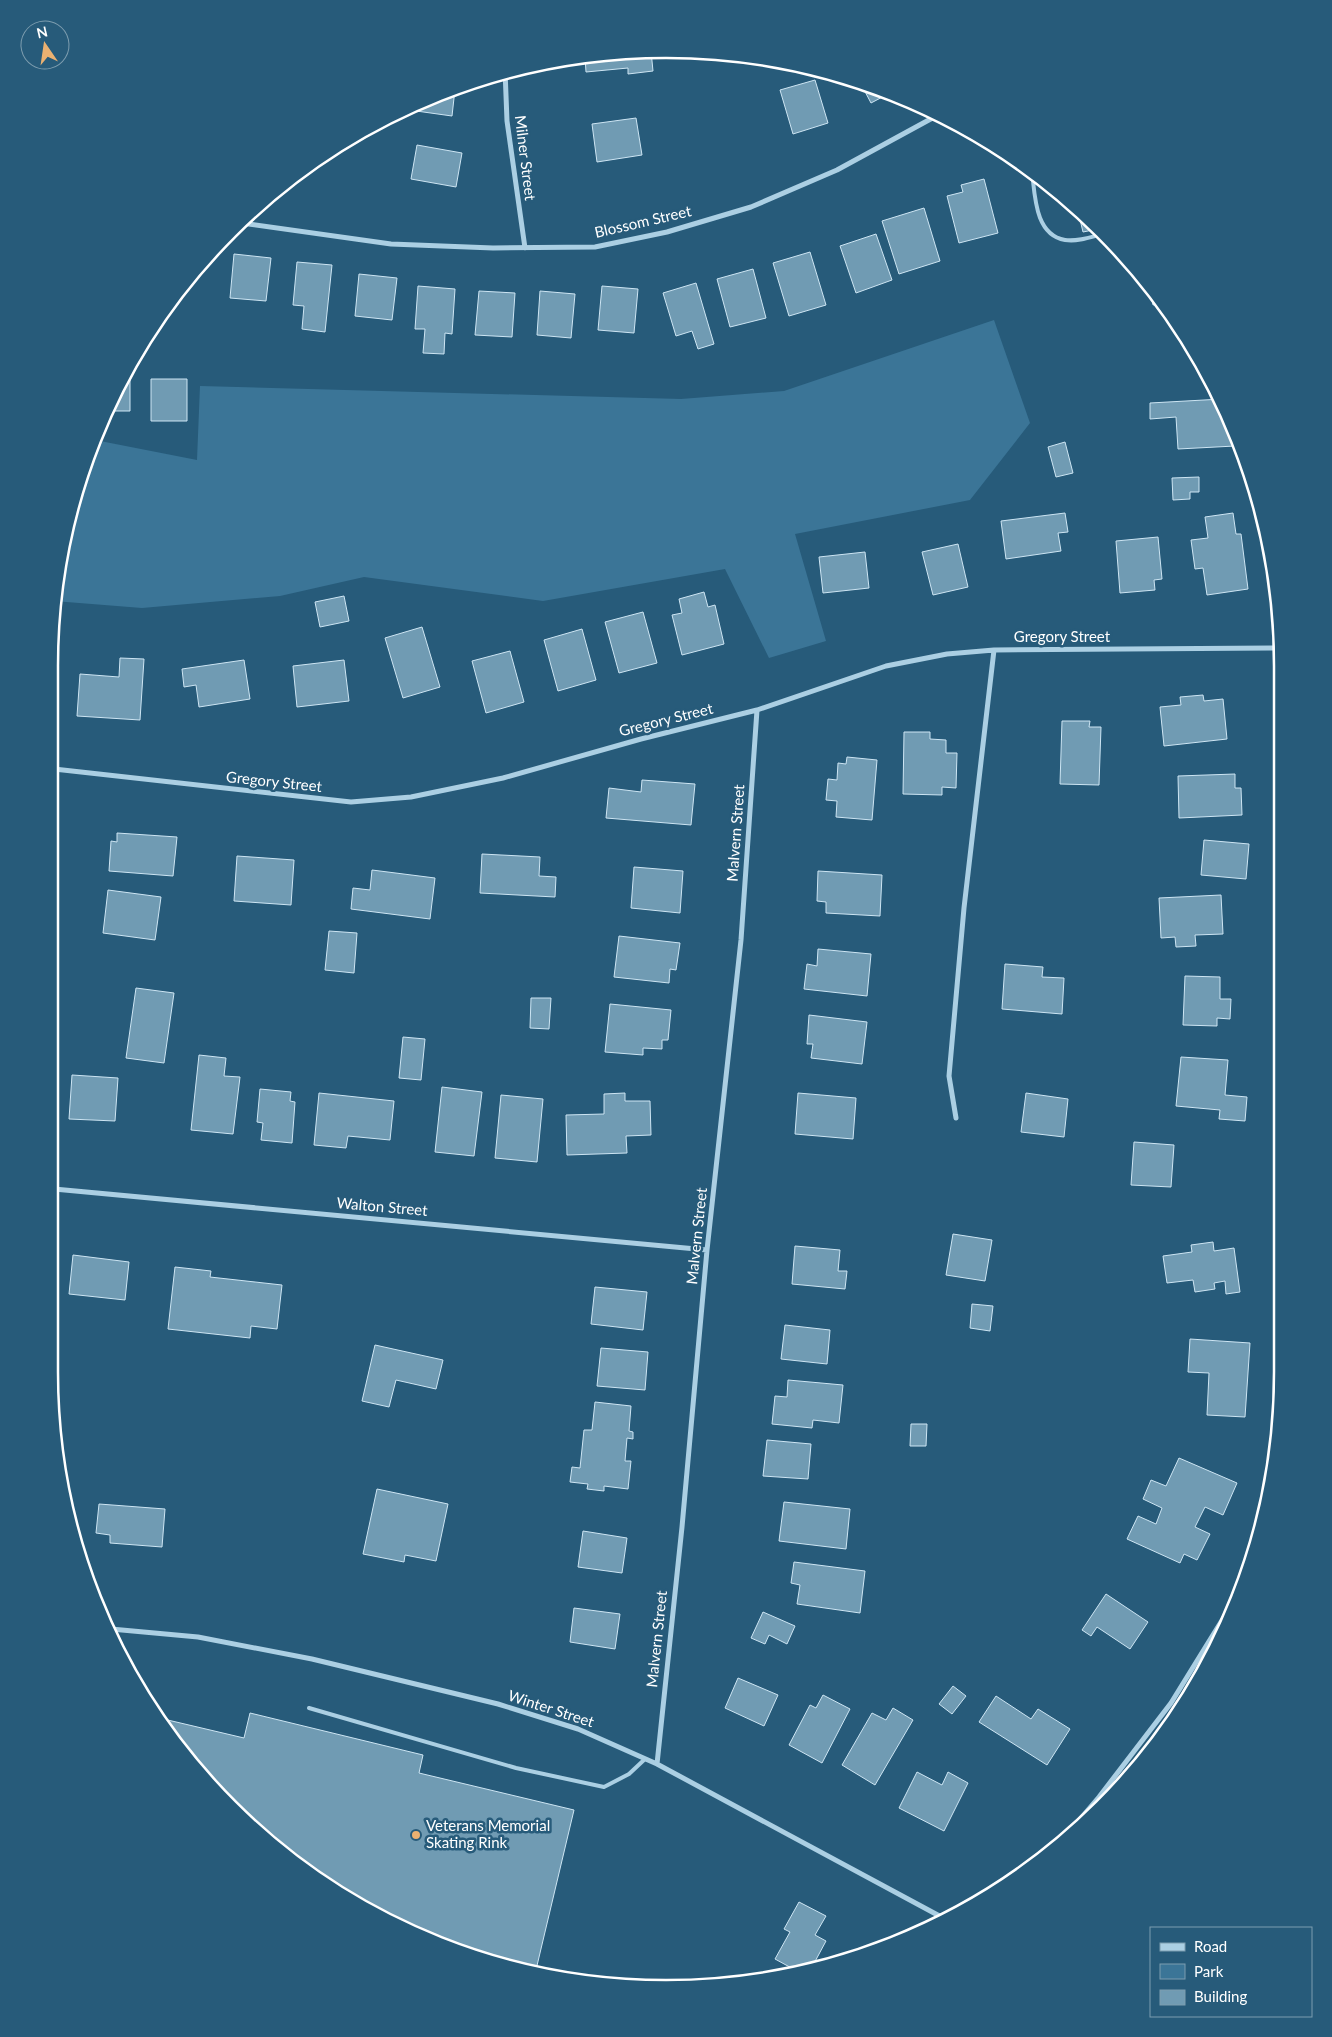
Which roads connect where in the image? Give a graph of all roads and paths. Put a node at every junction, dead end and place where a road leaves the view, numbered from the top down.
1 (505, 79) edge
2 (932, 118) edge
3 (1033, 181) edge
4 (249, 224) edge
5 (1096, 236) edge
6 (525, 248) junction
7 (1274, 648) edge
8 (994, 650) junction
9 (757, 710) junction
10 (58, 769) edge
11 (956, 1118) dead end
12 (58, 1189) edge
13 (707, 1250) junction
14 (115, 1629) edge
15 (1217, 1629) edge
16 (309, 1708) dead end
17 (645, 1759) junction
18 (657, 1764) junction
19 (1094, 1803) edge
20 (938, 1915) edge

1 - 6 street, Milner Street
2 - 6 street, Blossom Street
3 - 5 lane
4 - 6 street, Blossom Street
7 - 8 street, Gregory Street
8 - 9 street, Gregory Street
8 - 11 street
9 - 10 street, Gregory Street
9 - 13 street, Malvern Street
12 - 13 street, Walton Street
13 - 18 street, Malvern Street
14 - 17 street, Winter Street
15 - 19 street
16 - 17 lane
17 - 18 street, Winter Street
18 - 20 street, Winter Street

